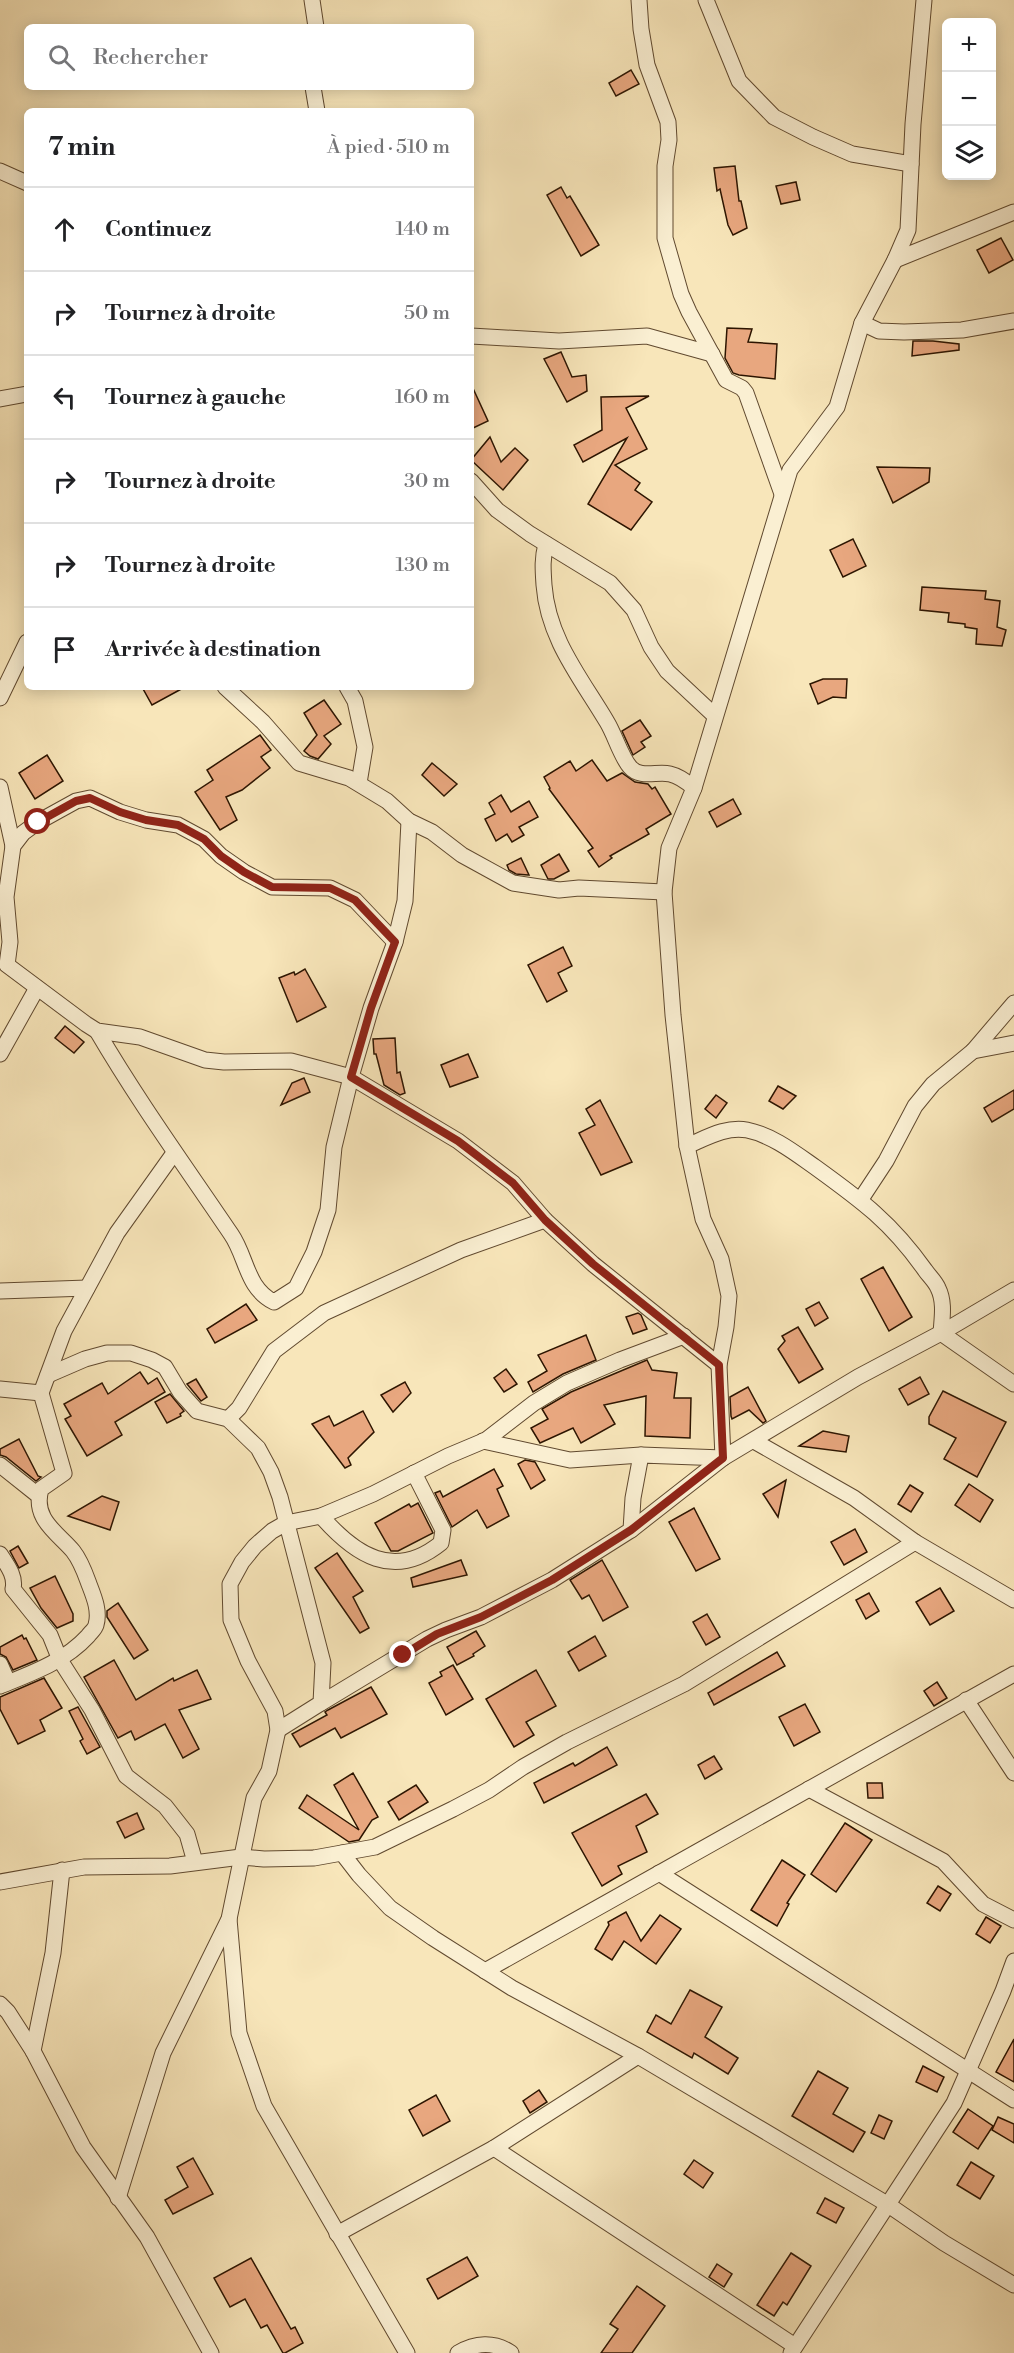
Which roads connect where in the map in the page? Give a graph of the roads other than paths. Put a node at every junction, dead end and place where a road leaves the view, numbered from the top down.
1 (312, 0) edge
2 (639, 0) edge
3 (706, 0) edge
4 (924, 0) edge
5 (316, 24) edge
6 (314, 90) edge
7 (317, 108) edge
8 (911, 164) junction
9 (0, 171) edge
10 (24, 182) edge
11 (1014, 213) edge
12 (895, 260) junction
13 (1014, 321) edge
14 (862, 323) junction
15 (474, 336) edge
16 (712, 354) junction
17 (24, 395) edge
18 (0, 399) edge
19 (474, 484) edge
20 (782, 494) junction
21 (546, 544) junction
22 (24, 648) edge
23 (228, 690) edge
24 (349, 690) edge
25 (0, 698) edge
26 (714, 715) junction
27 (359, 783) junction
28 (0, 787) edge
29 (694, 788) junction
30 (409, 821) junction
31 (13, 846) junction
32 (664, 892) junction
33 (395, 942) junction
34 (4, 963) edge
35 (37, 988) junction
36 (1014, 1003) edge
37 (97, 1030) junction
38 (1014, 1043) edge
39 (974, 1051) junction
40 (0, 1054) edge
41 (351, 1077) junction
42 (687, 1146) junction
43 (174, 1154) junction
44 (861, 1199) junction
45 (545, 1220) junction
46 (87, 1288) junction
47 (1014, 1290) edge
48 (0, 1291) edge
49 (941, 1333) junction
50 (684, 1336) junction
51 (719, 1365) junction
52 (48, 1375) junction
53 (1014, 1384) edge
54 (0, 1389) edge
55 (41, 1393) junction
56 (228, 1419) junction
57 (483, 1441) junction
58 (754, 1441) junction
59 (641, 1455) junction
60 (723, 1458) junction
61 (0, 1465) edge
62 (414, 1473) junction
63 (39, 1496) junction
64 (321, 1516) junction
65 (286, 1523) junction
66 (631, 1530) junction
67 (915, 1542) junction
68 (0, 1554) edge
69 (6, 1591) edge
70 (1014, 1600) edge
71 (60, 1659) junction
72 (0, 1664) edge
73 (1014, 1674) edge
74 (4, 1684) edge
75 (966, 1700) junction
76 (321, 1703) junction
77 (278, 1730) junction
78 (1014, 1773) edge
79 (808, 1789) junction
80 (342, 1852) junction
81 (241, 1857) junction
82 (195, 1862) junction
83 (62, 1870) junction
84 (659, 1873) junction
85 (0, 1882) edge
86 (229, 1919) junction
87 (1014, 1920) edge
88 (1014, 1961) edge
89 (485, 1971) junction
90 (0, 2004) edge
91 (33, 2051) junction
92 (638, 2056) junction
93 (968, 2071) junction
94 (1014, 2100) edge
95 (494, 2148) junction
96 (118, 2198) junction
97 (887, 2204) junction
98 (337, 2234) junction
99 (1014, 2285) edge
100 (793, 2350) edge
101 (211, 2353) edge
102 (407, 2353) edge
103 (458, 2353) edge
104 (511, 2353) edge

1 - 5 street
2 - 16 street
3 - 8 street
4 - 8 street
6 - 7 street
8 - 12 street
9 - 10 street
11 - 12 street
12 - 14 street
13 - 14 street
14 - 20 street
15 - 16 street
16 - 20 street
17 - 18 street
19 - 21 street
20 - 26 street
21 - 26 street
21 - 29 street
22 - 25 street
23 - 27 street
24 - 27 street
26 - 29 street
27 - 30 street
28 - 31 street
29 - 32 street
30 - 32 street
30 - 33 street
31 - 33 street
31 - 34 street
32 - 42 street
33 - 41 street
34 - 35 street
35 - 37 street
35 - 40 street
36 - 39 street
37 - 41 street
37 - 43 street
38 - 39 street
39 - 44 street
41 - 43 street
41 - 45 street
42 - 44 street
42 - 51 street
43 - 46 street
44 - 49 street
45 - 50 street
45 - 56 street
46 - 48 street
46 - 52 street
47 - 49 street
49 - 53 street
49 - 58 street
50 - 51 street
50 - 57 street
51 - 60 street
52 - 55 street
52 - 56 street
54 - 55 street
55 - 63 street
56 - 65 street
57 - 59 street
57 - 62 street
58 - 60 street
58 - 67 street
59 - 60 street
59 - 66 street
60 - 66 street
61 - 63 street
62 - 64 street
62 - 64 street
63 - 71 street
64 - 65 street
65 - 76 street
65 - 77 street
66 - 76 street
67 - 70 street
67 - 80 street
68 - 69 street
69 - 71 street
71 - 74 street
71 - 82 street
72 - 74 street
73 - 75 street
75 - 78 street
75 - 79 street
76 - 77 street
77 - 81 street
79 - 84 street
79 - 87 street
80 - 81 street
80 - 89 street
81 - 82 street
81 - 86 street
82 - 83 street
83 - 85 street
83 - 91 street
84 - 89 street
84 - 93 street
86 - 96 street
86 - 98 street
88 - 93 street
89 - 92 street
90 - 91 street
91 - 96 street
92 - 95 street
92 - 97 street
93 - 94 street
93 - 97 street
95 - 98 street
95 - 100 street
96 - 101 street
97 - 99 street
97 - 100 street
98 - 102 street
103 - 104 street

